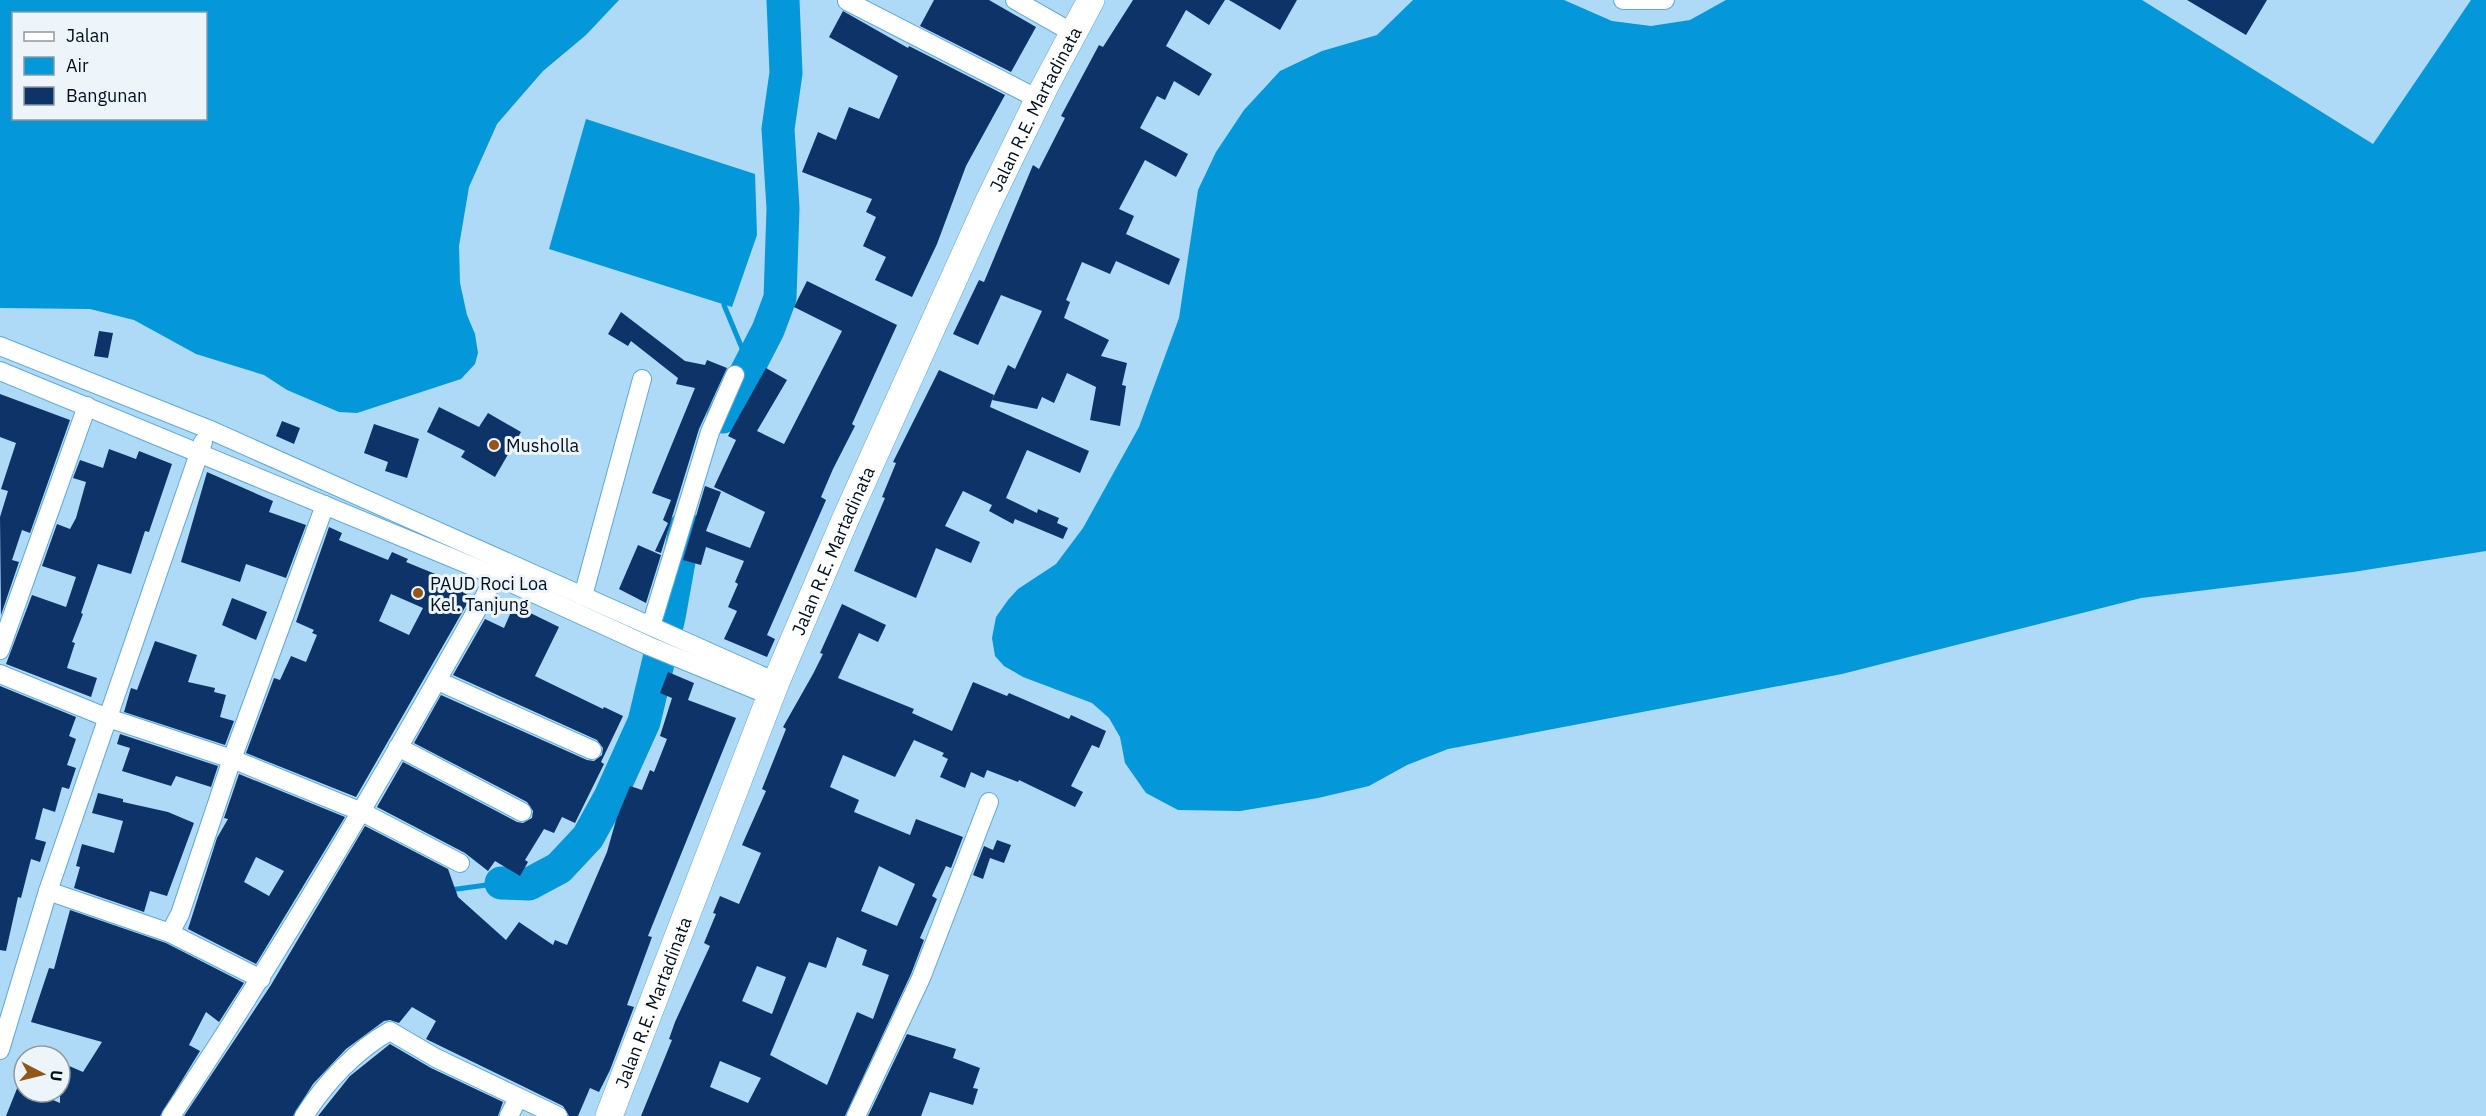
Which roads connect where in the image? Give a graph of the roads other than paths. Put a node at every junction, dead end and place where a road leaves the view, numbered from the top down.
1 (1016, 0) edge
2 (1090, 0) edge
3 (1623, 0) edge
4 (1665, 0) edge
5 (847, 1) edge
6 (1073, 33) junction
7 (1038, 99) junction
8 (0, 346) edge
9 (0, 371) edge
10 (735, 375) dead end
11 (642, 379) dead end
12 (87, 406) junction
13 (208, 429) junction
14 (200, 452) junction
15 (325, 505) junction
16 (496, 576) junction
17 (583, 596) junction
18 (654, 627) junction
19 (682, 649) junction
20 (0, 650) edge
21 (0, 674) edge
22 (438, 681) junction
23 (774, 689) junction
24 (108, 718) junction
25 (398, 747) junction
26 (592, 750) dead end
27 (232, 759) junction
28 (989, 802) dead end
29 (362, 812) junction
30 (522, 812) dead end
31 (460, 863) dead end
32 (48, 891) junction
33 (170, 933) junction
34 (261, 979) junction
35 (0, 1050) edge
36 (518, 1098) junction
37 (171, 1116) edge
38 (304, 1116) edge
39 (509, 1116) edge
40 (558, 1116) edge
41 (609, 1116) edge
42 (856, 1116) edge

1 - 6 street
2 - 6 highway, Jalan R.E. Martadinata
3 - 4 street
5 - 7 street
6 - 7 highway, Jalan R.E. Martadinata
7 - 23 highway, Jalan R.E. Martadinata
8 - 13 street
9 - 12 street
10 - 18 street
11 - 17 street
12 - 14 street
12 - 20 street
13 - 14 street
13 - 17 street
14 - 15 street
14 - 24 street
15 - 16 street
15 - 27 street
16 - 19 street
16 - 22 street
17 - 18 street
18 - 19 street
19 - 23 street
21 - 24 street
22 - 25 street
22 - 26 street
23 - 41 highway, Jalan R.E. Martadinata
24 - 27 street
24 - 32 street
25 - 29 street
25 - 30 street
27 - 29 street
27 - 33 street
28 - 42 street
29 - 31 street
29 - 34 street
32 - 33 street
32 - 35 street
33 - 34 street
34 - 37 street
36 - 38 street
36 - 39 street
36 - 40 street

